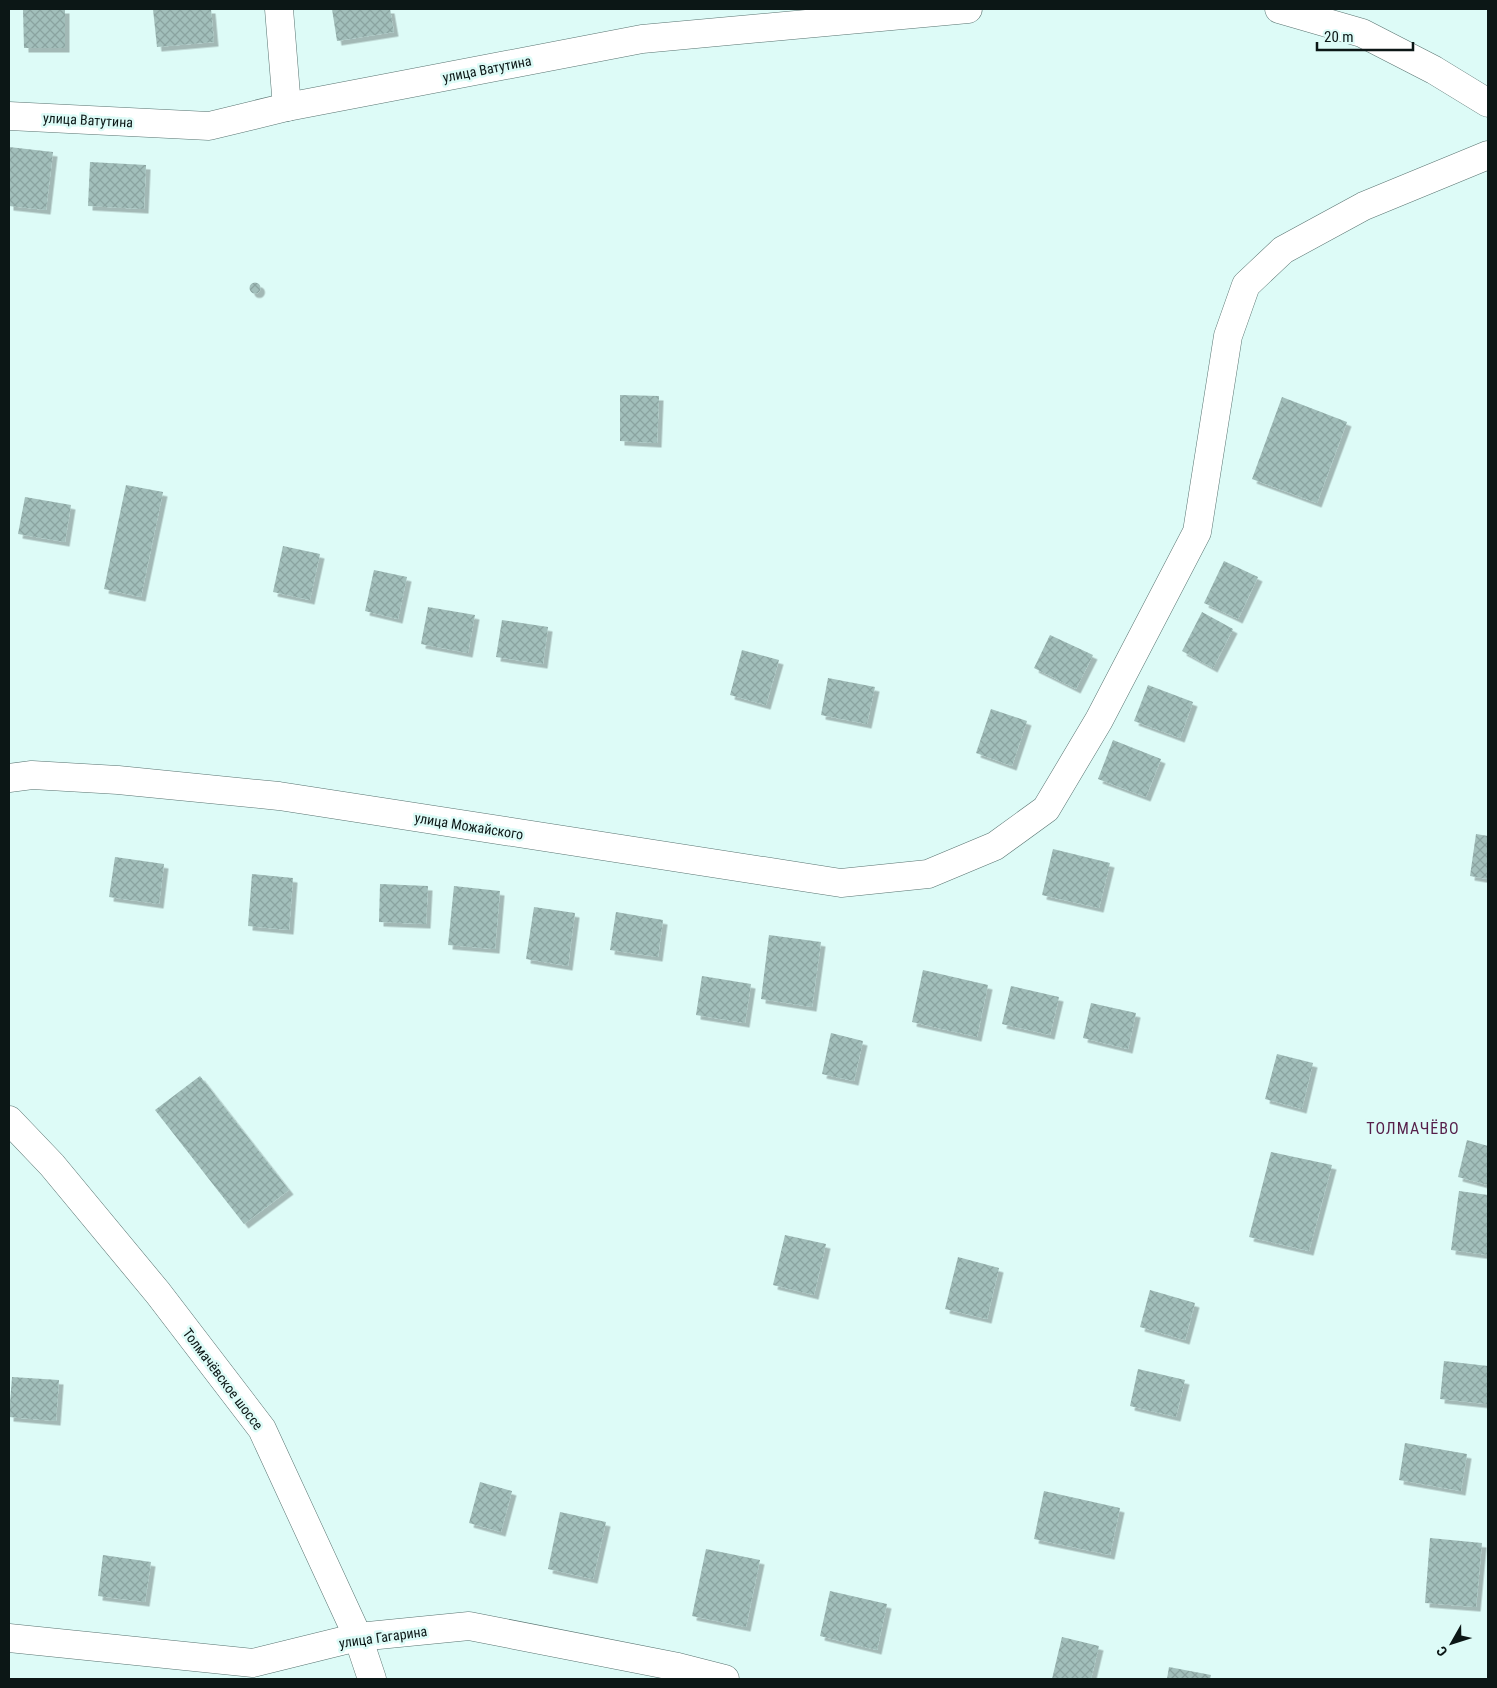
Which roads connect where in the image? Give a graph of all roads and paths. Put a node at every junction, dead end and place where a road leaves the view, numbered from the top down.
1 (279, 9) edge
2 (968, 9) edge
3 (1279, 9) edge
4 (1488, 104) edge
5 (287, 107) junction
6 (9, 116) edge
7 (1488, 155) edge
8 (9, 778) edge
9 (9, 1120) edge
10 (358, 1637) junction
11 (9, 1638) edge
12 (372, 1679) edge
13 (725, 1679) edge

1 - 5 street
2 - 5 street, улица Ватутина
3 - 4 street
5 - 6 street, улица Ватутина
7 - 8 street, улица Можайского
9 - 10 street, Толмачёвское шоссе
10 - 11 street, улица Гагарина
10 - 12 street, Толмачёвское шоссе
10 - 13 street, улица Гагарина

